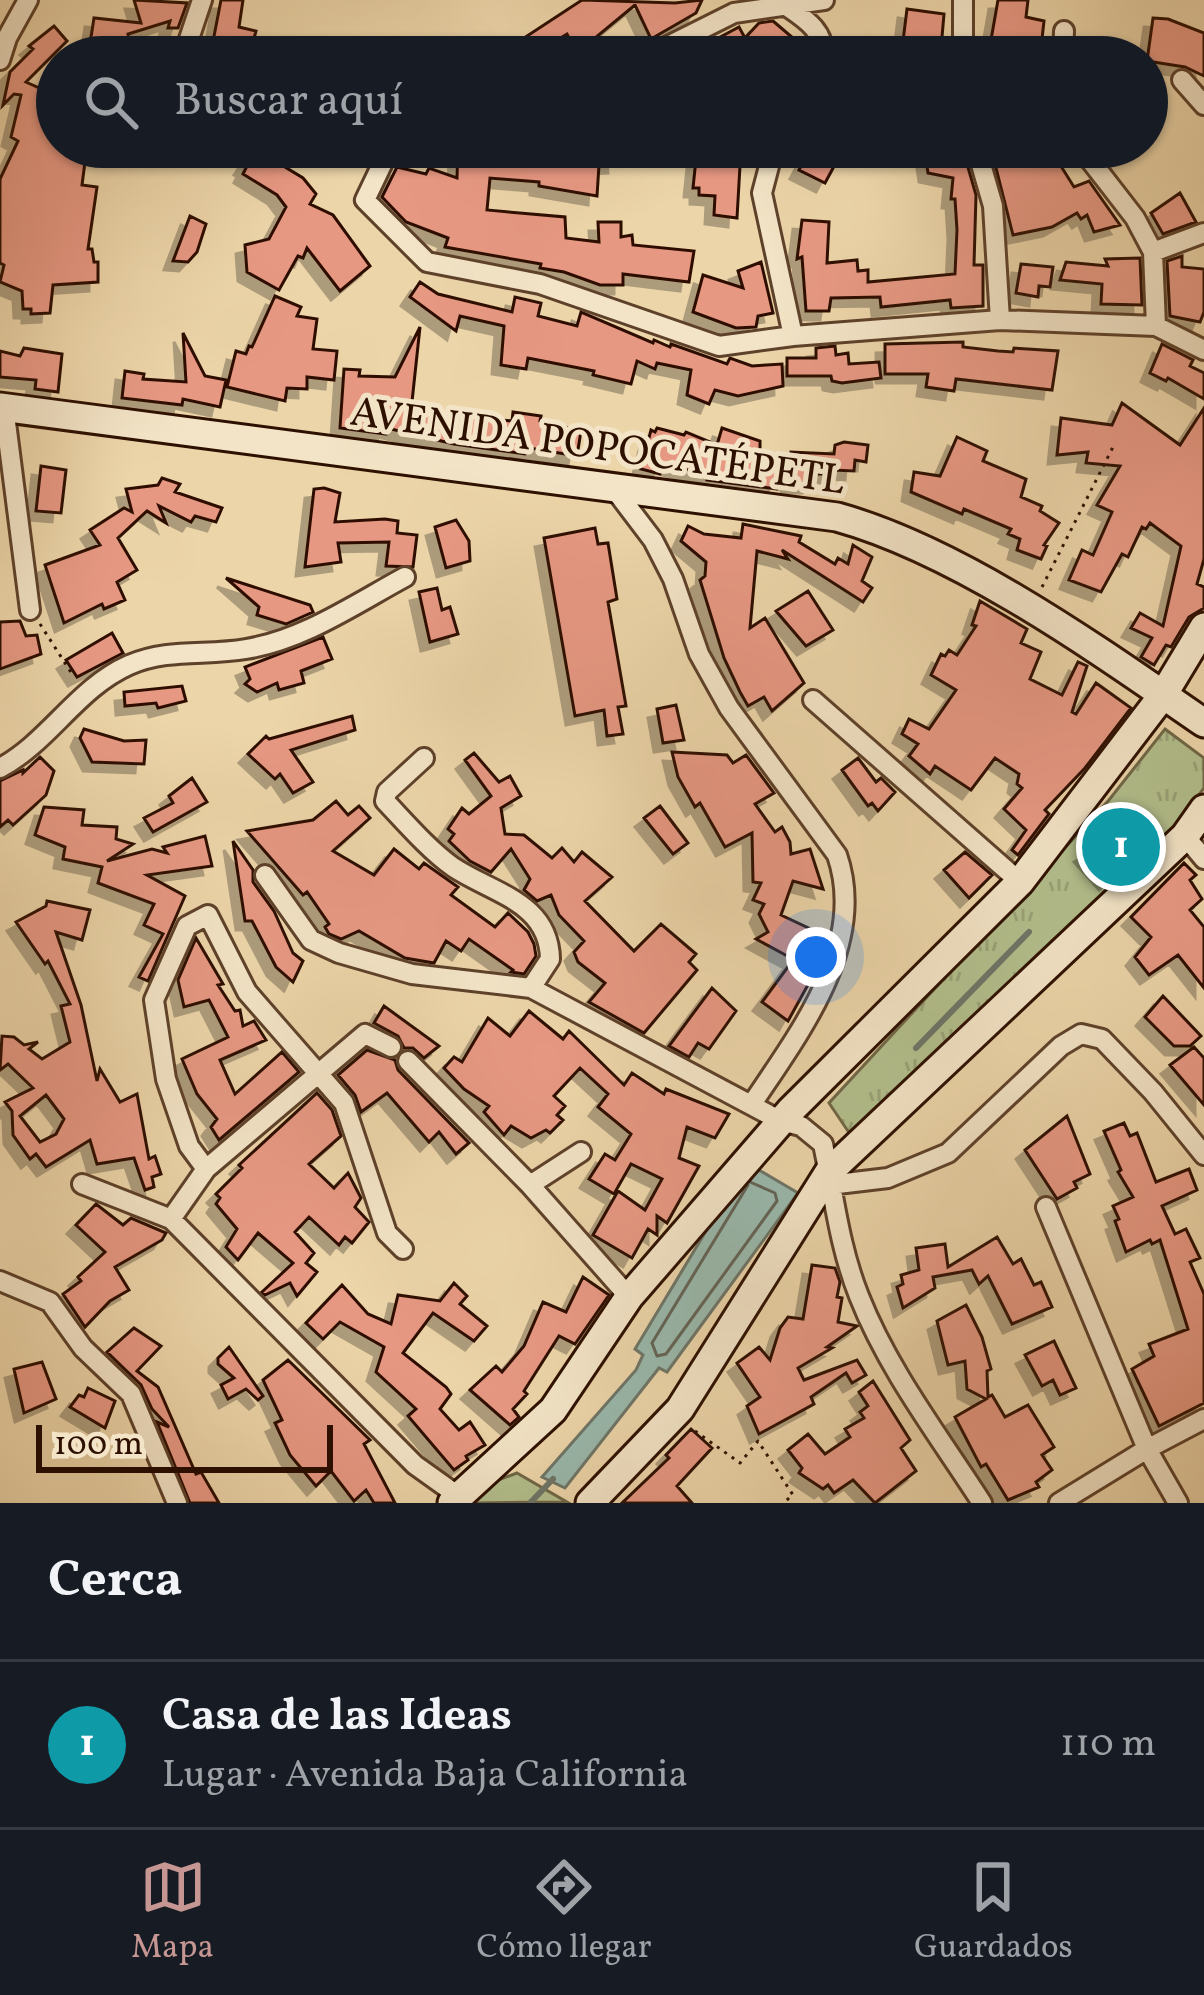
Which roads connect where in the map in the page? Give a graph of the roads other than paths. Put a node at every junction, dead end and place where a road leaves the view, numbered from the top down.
1 (28, 0) edge
2 (202, 0) edge
3 (824, 0) edge
4 (963, 0) edge
5 (780, 2) edge
6 (1064, 31) dead end
7 (190, 36) edge
8 (688, 36) edge
9 (819, 36) edge
10 (963, 36) edge
11 (1064, 36) edge
12 (0, 60) edge
13 (1182, 80) dead end
14 (1204, 106) edge
15 (380, 168) edge
16 (769, 168) edge
17 (982, 168) edge
18 (1096, 168) edge
19 (1204, 233) edge
20 (1153, 251) junction
21 (1000, 320) junction
22 (1156, 326) junction
23 (793, 336) junction
24 (1204, 350) edge
25 (2, 407) edge
26 (612, 486) junction
27 (405, 577) dead end
28 (30, 610) road end
29 (1204, 627) edge
30 (1163, 695) junction
31 (813, 700) dead end
32 (1204, 723) edge
33 (424, 758) dead end
34 (0, 768) edge
35 (1204, 809) edge
36 (1186, 836) junction
37 (1204, 860) edge
38 (265, 875) dead end
39 (1020, 882) junction
40 (531, 988) junction
41 (392, 1047) dead end
42 (415, 1067) dead end
43 (315, 1074) junction
44 (752, 1104) junction
45 (781, 1121) junction
46 (581, 1153) dead end
47 (1204, 1155) edge
48 (206, 1169) junction
49 (829, 1179) junction
50 (82, 1184) dead end
51 (530, 1185) junction
52 (1046, 1207) dead end
53 (171, 1220) junction
54 (404, 1249) dead end
55 (0, 1281) edge
56 (629, 1298) junction
57 (1204, 1419) edge
58 (1147, 1449) junction
59 (454, 1499) edge
60 (177, 1503) edge
61 (590, 1503) edge
62 (982, 1503) edge
63 (1059, 1503) edge
64 (1178, 1503) edge

1 - 12 street
2 - 7 street
3 - 5 street
4 - 10 street
5 - 8 street
5 - 9 street
6 - 11 street
13 - 14 street
15 - 23 street
16 - 23 street
17 - 21 street
18 - 20 street
19 - 20 street
20 - 22 street
21 - 22 street
21 - 23 street
22 - 24 street
25 - 26 street, AVENIDA POPOCATÉPETL
25 - 28 street
26 - 30 street, AVENIDA POPOCATÉPETL
26 - 44 street
27 - 34 street
29 - 30 street
30 - 32 street, AVENIDA POPOCATÉPETL
30 - 39 street
31 - 39 street
33 - 40 street
35 - 36 street
36 - 37 street
36 - 49 street
38 - 40 street
39 - 45 street
40 - 44 street
41 - 43 street
42 - 51 street
43 - 48 street
43 - 48 street
43 - 54 street
44 - 45 street
45 - 49 street
45 - 56 street
46 - 51 street
47 - 49 street
48 - 53 street
49 - 61 street
49 - 62 street
50 - 53 street
51 - 56 street
52 - 58 street
53 - 59 street
55 - 60 street
56 - 59 street
57 - 58 street
58 - 63 street
58 - 64 street

